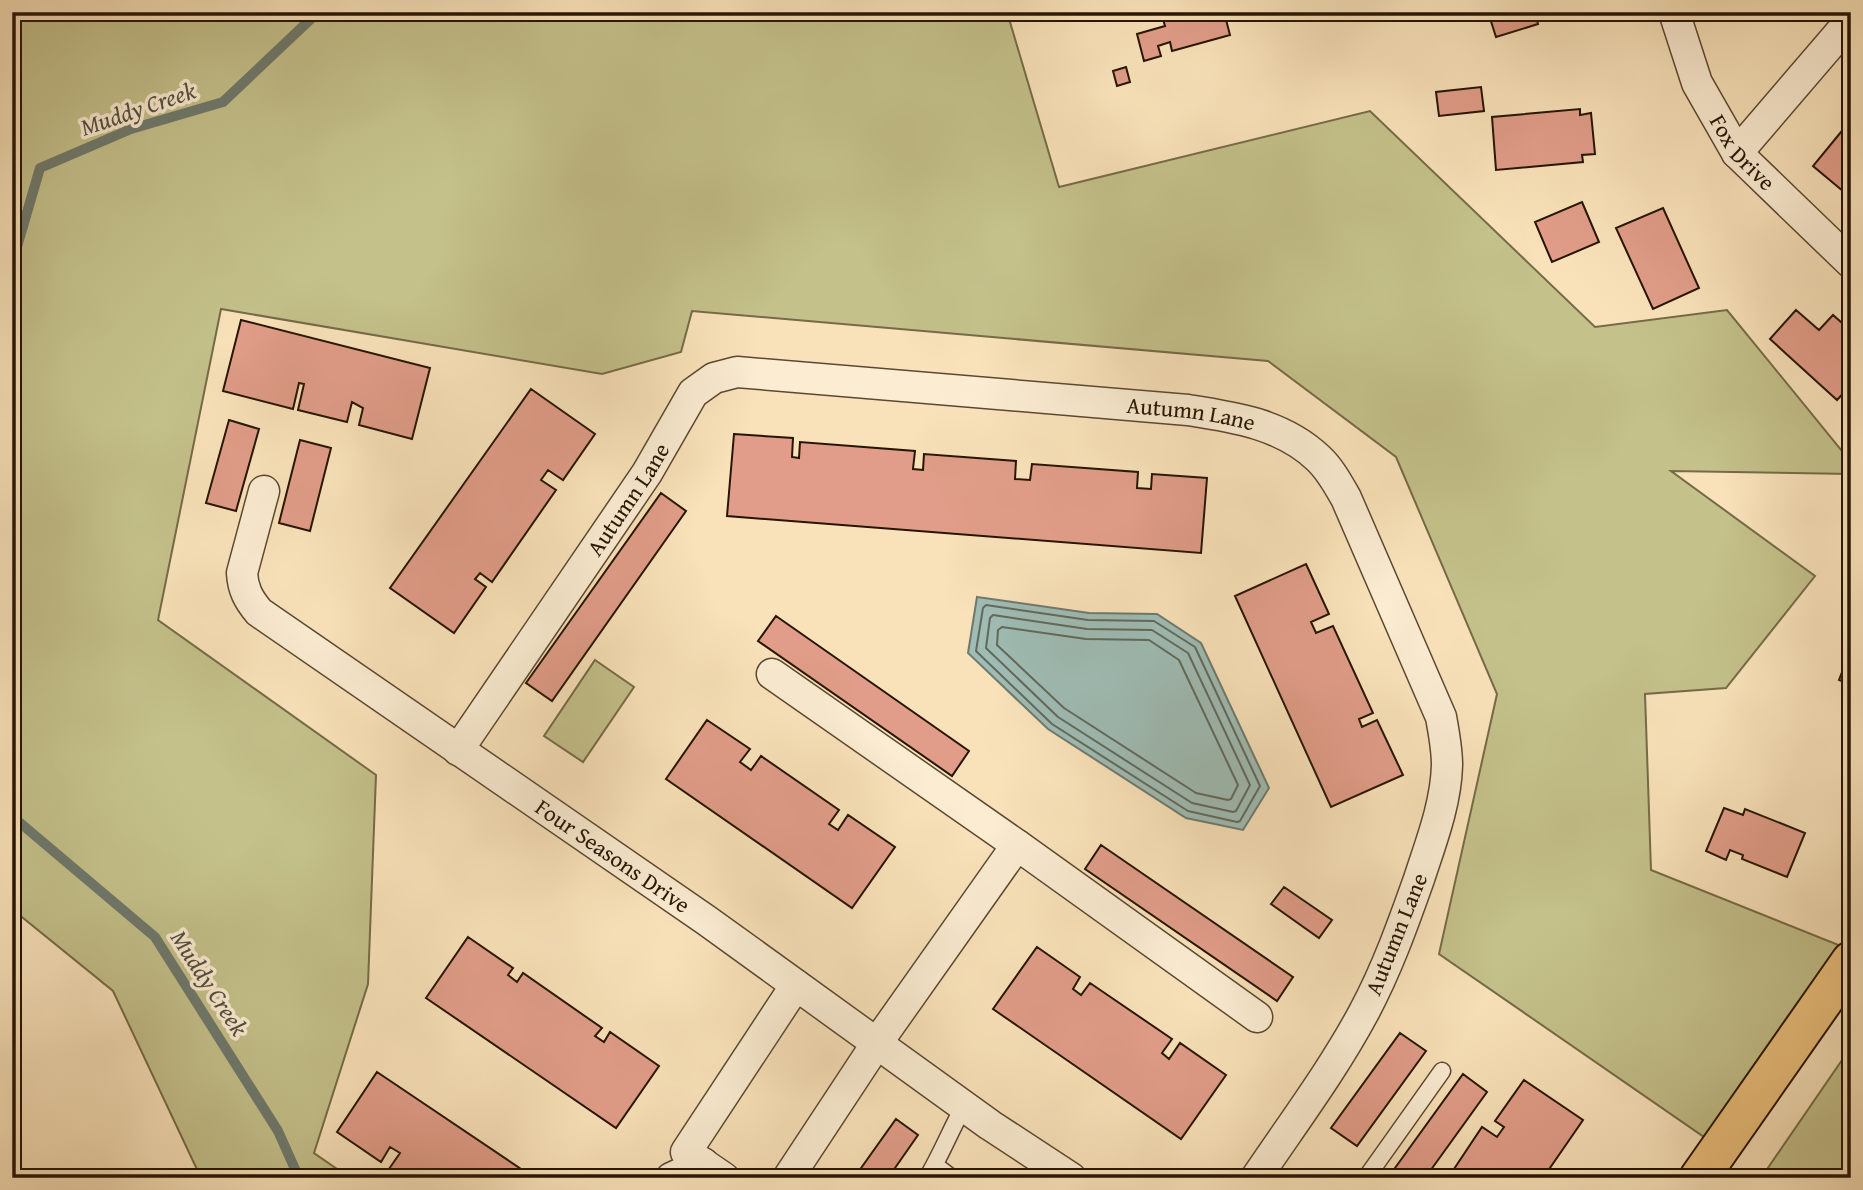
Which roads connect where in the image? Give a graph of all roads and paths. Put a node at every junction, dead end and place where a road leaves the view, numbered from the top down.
1 (1674, 12) edge
2 (1851, 20) edge
3 (1737, 153) junction
4 (1851, 263) edge
5 (264, 491) dead end
6 (772, 674) dead end
7 (458, 750) junction
8 (1017, 845) junction
9 (1851, 961) edge
10 (796, 985) junction
11 (1257, 1017) dead end
12 (877, 1043) junction
13 (1442, 1071) dead end
14 (964, 1106) junction
15 (714, 1171) edge
16 (931, 1172) edge
17 (671, 1178) edge
18 (788, 1178) edge
19 (952, 1178) edge
20 (1071, 1178) edge
21 (1256, 1178) edge
22 (1366, 1178) edge
23 (1699, 1178) edge

1 - 3 street, Fox Drive
2 - 3 street
3 - 4 street, Fox Drive
5 - 7 street, Four Seasons Drive
6 - 8 street
7 - 10 street, Four Seasons Drive
7 - 21 street, Autumn Lane
8 - 11 street
8 - 12 street
9 - 23 main road
10 - 12 street, Four Seasons Drive
10 - 15 street
12 - 14 street, Four Seasons Drive
12 - 18 street
13 - 22 lane
14 - 16 lane
14 - 20 street, Four Seasons Drive
15 - 17 street
16 - 19 lane

